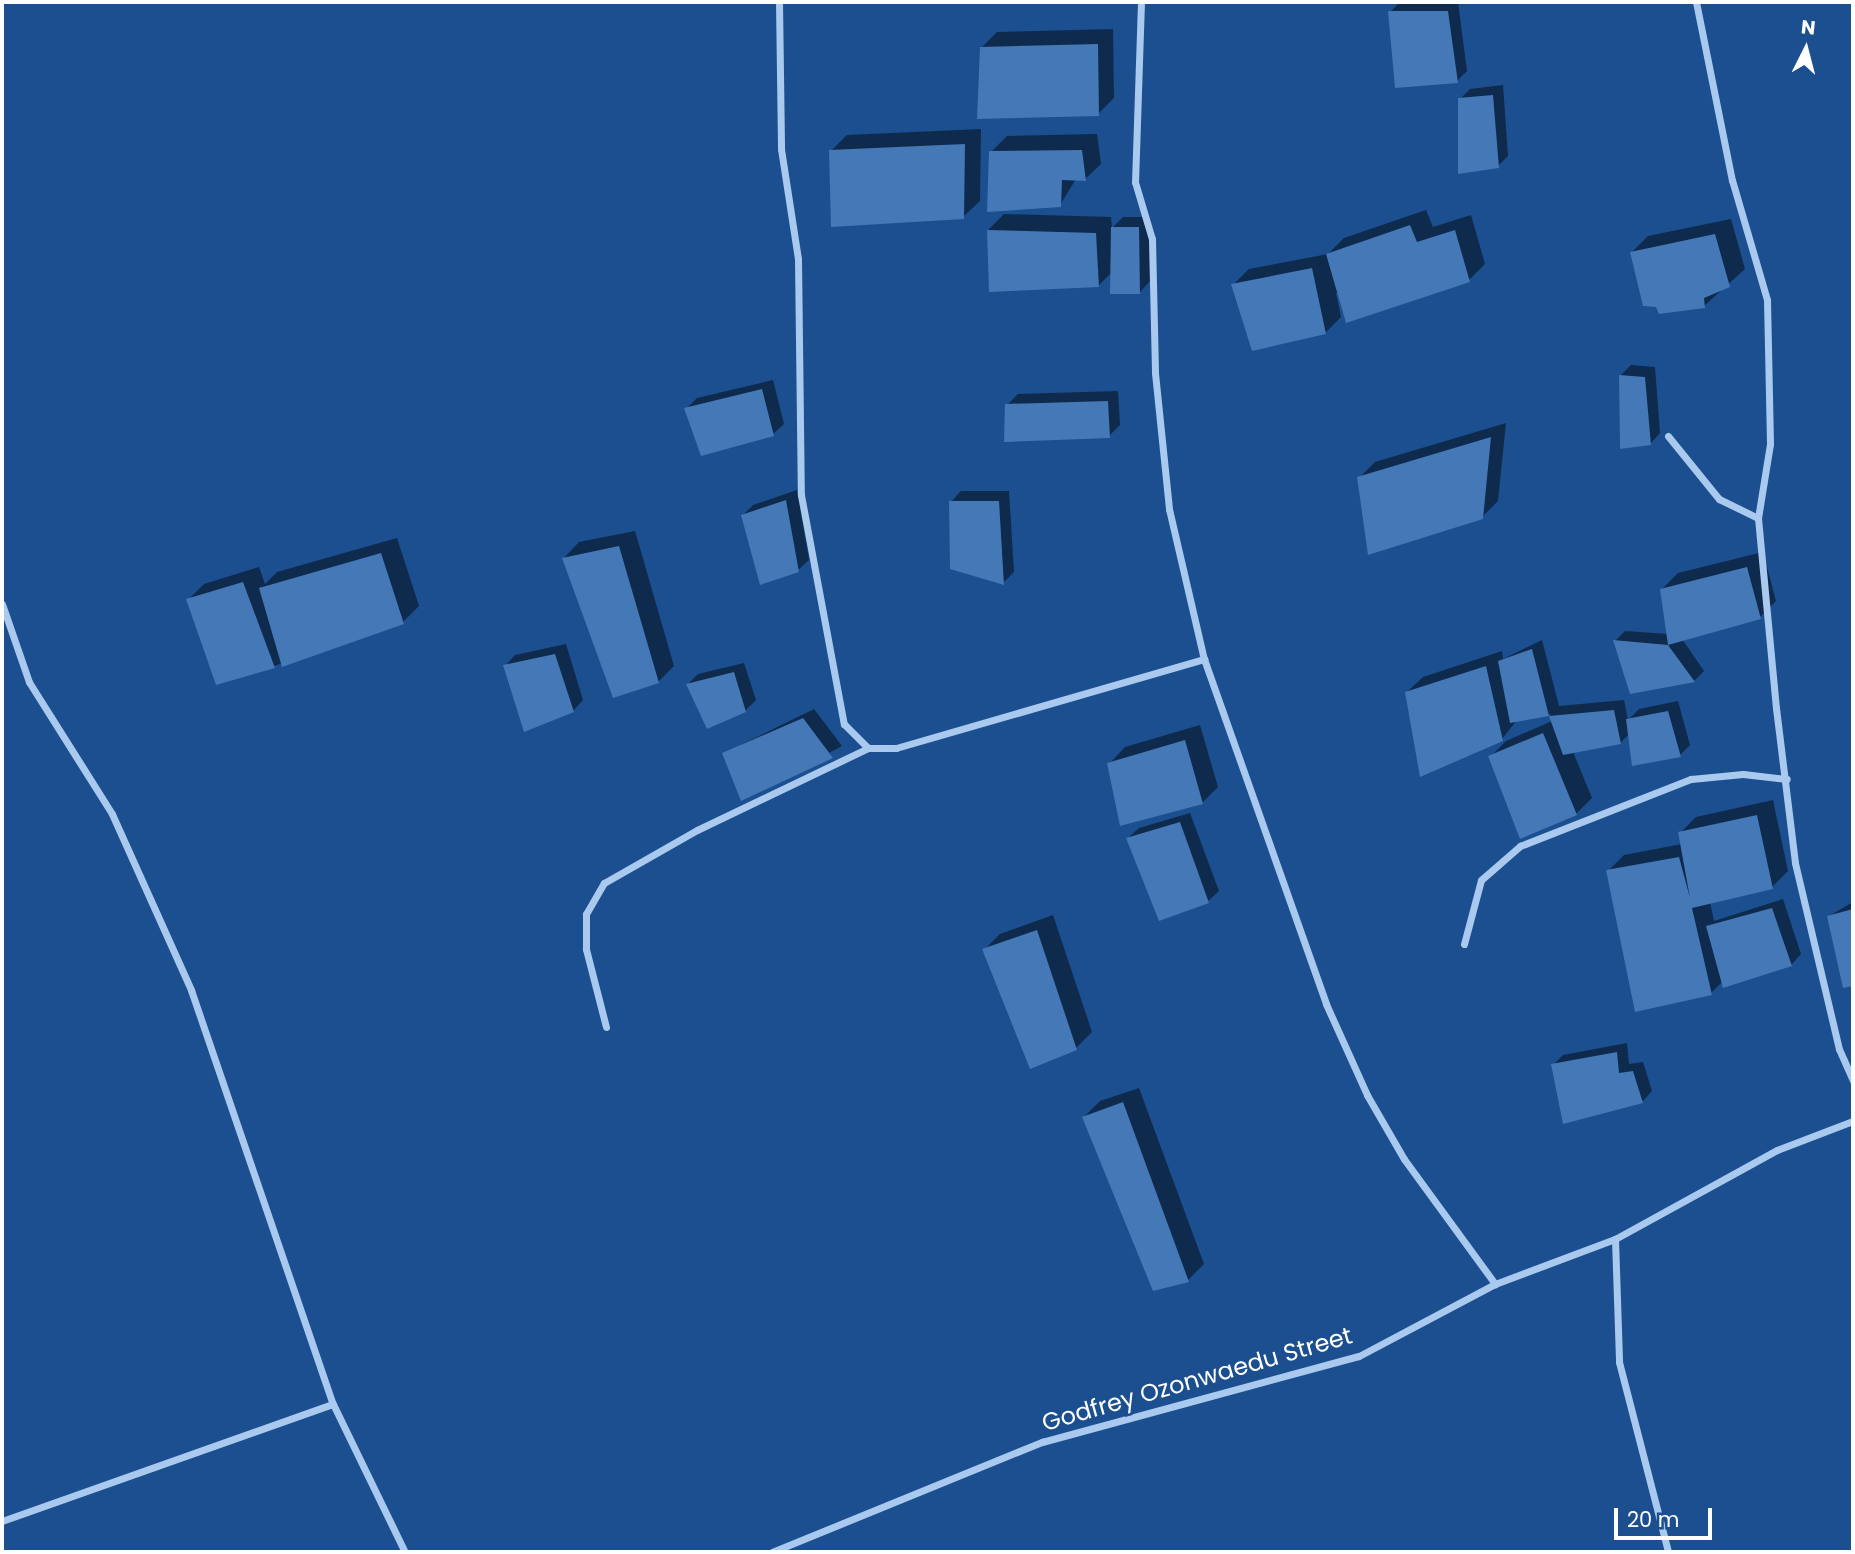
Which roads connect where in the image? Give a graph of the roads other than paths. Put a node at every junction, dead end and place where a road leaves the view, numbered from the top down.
1 (779, 2) edge
2 (1141, 2) edge
3 (1696, 2) edge
4 (1668, 436) dead end
5 (1758, 518) junction
6 (2, 604) edge
7 (1204, 659) junction
8 (869, 748) junction
9 (1787, 779) junction
10 (1464, 944) dead end
11 (606, 1027) dead end
12 (1853, 1081) edge
13 (1853, 1121) edge
14 (1615, 1239) junction
15 (1494, 1284) junction
16 (332, 1404) junction
17 (2, 1521) edge
18 (405, 1552) edge
19 (772, 1552) edge
20 (1668, 1552) edge

1 - 8 street
2 - 7 street
3 - 5 street
4 - 5 street
5 - 9 street
6 - 16 street
7 - 8 street
7 - 15 street
8 - 11 street
9 - 10 street
9 - 12 street
13 - 14 street, Godfrey Ozonwaedu Street
14 - 15 street, Godfrey Ozonwaedu Street
14 - 20 street
15 - 19 street, Godfrey Ozonwaedu Street
16 - 17 street
16 - 18 street

